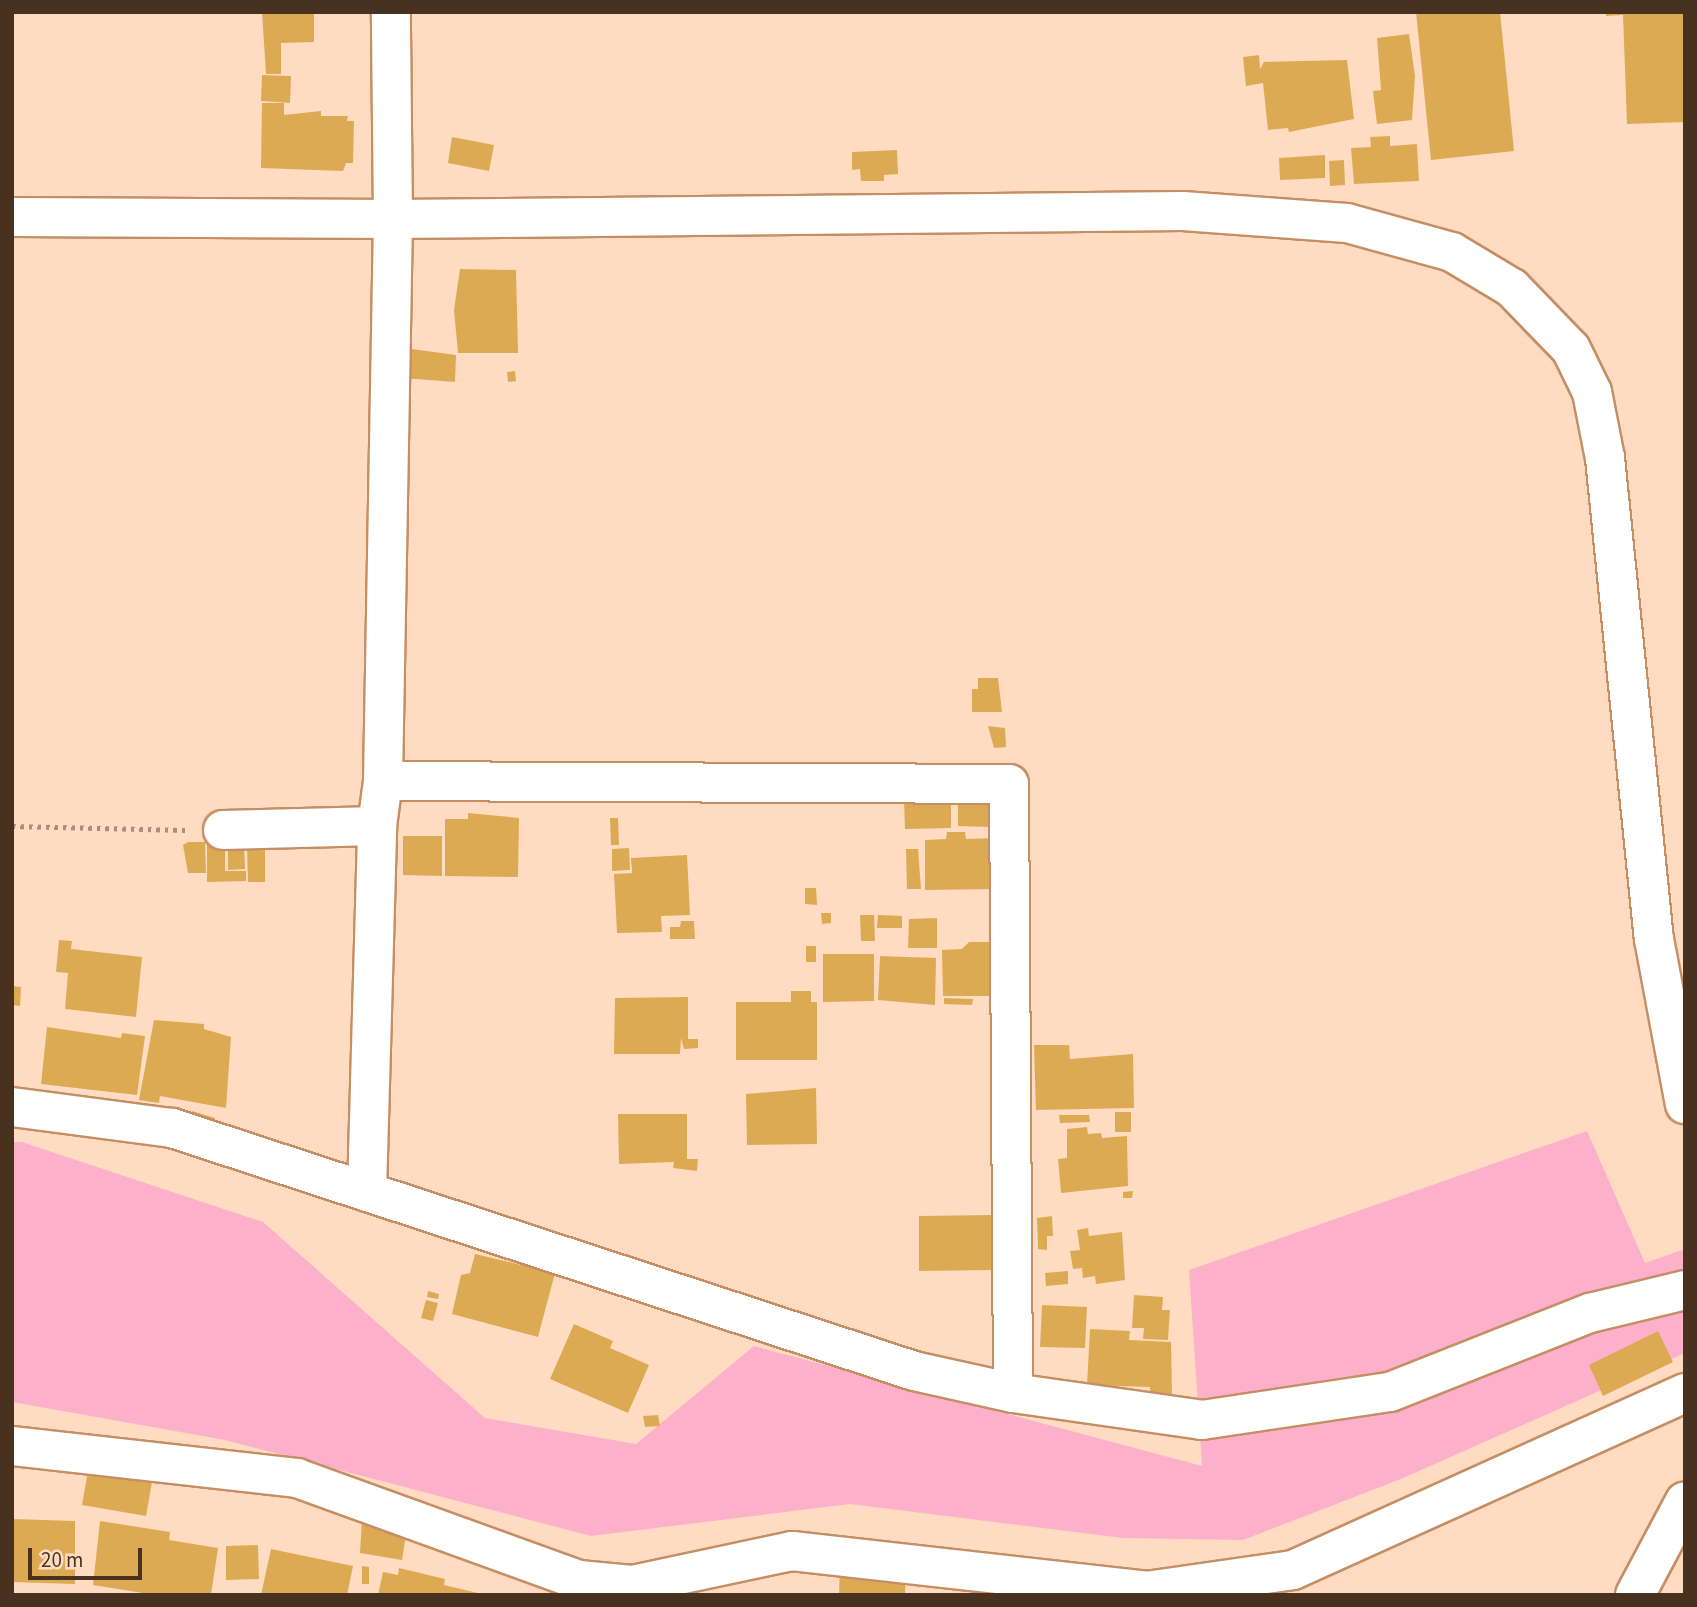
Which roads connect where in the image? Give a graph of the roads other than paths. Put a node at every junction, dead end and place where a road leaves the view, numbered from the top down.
1 (391, 12) edge
2 (12, 217) edge
3 (393, 219) junction
4 (383, 781) junction
5 (377, 826) junction
6 (223, 830) road end
7 (1685, 1104) edge
8 (12, 1107) edge
9 (368, 1192) junction
10 (1685, 1290) edge
11 (1013, 1393) junction
12 (1685, 1393) edge
13 (12, 1446) edge
14 (1685, 1501) edge
15 (1635, 1595) edge

1 - 3 street
2 - 3 street
3 - 4 street
3 - 7 street
4 - 5 street
4 - 11 street
5 - 6 street
5 - 9 street
8 - 9 street
9 - 11 street
10 - 11 street
12 - 13 street
14 - 15 street

